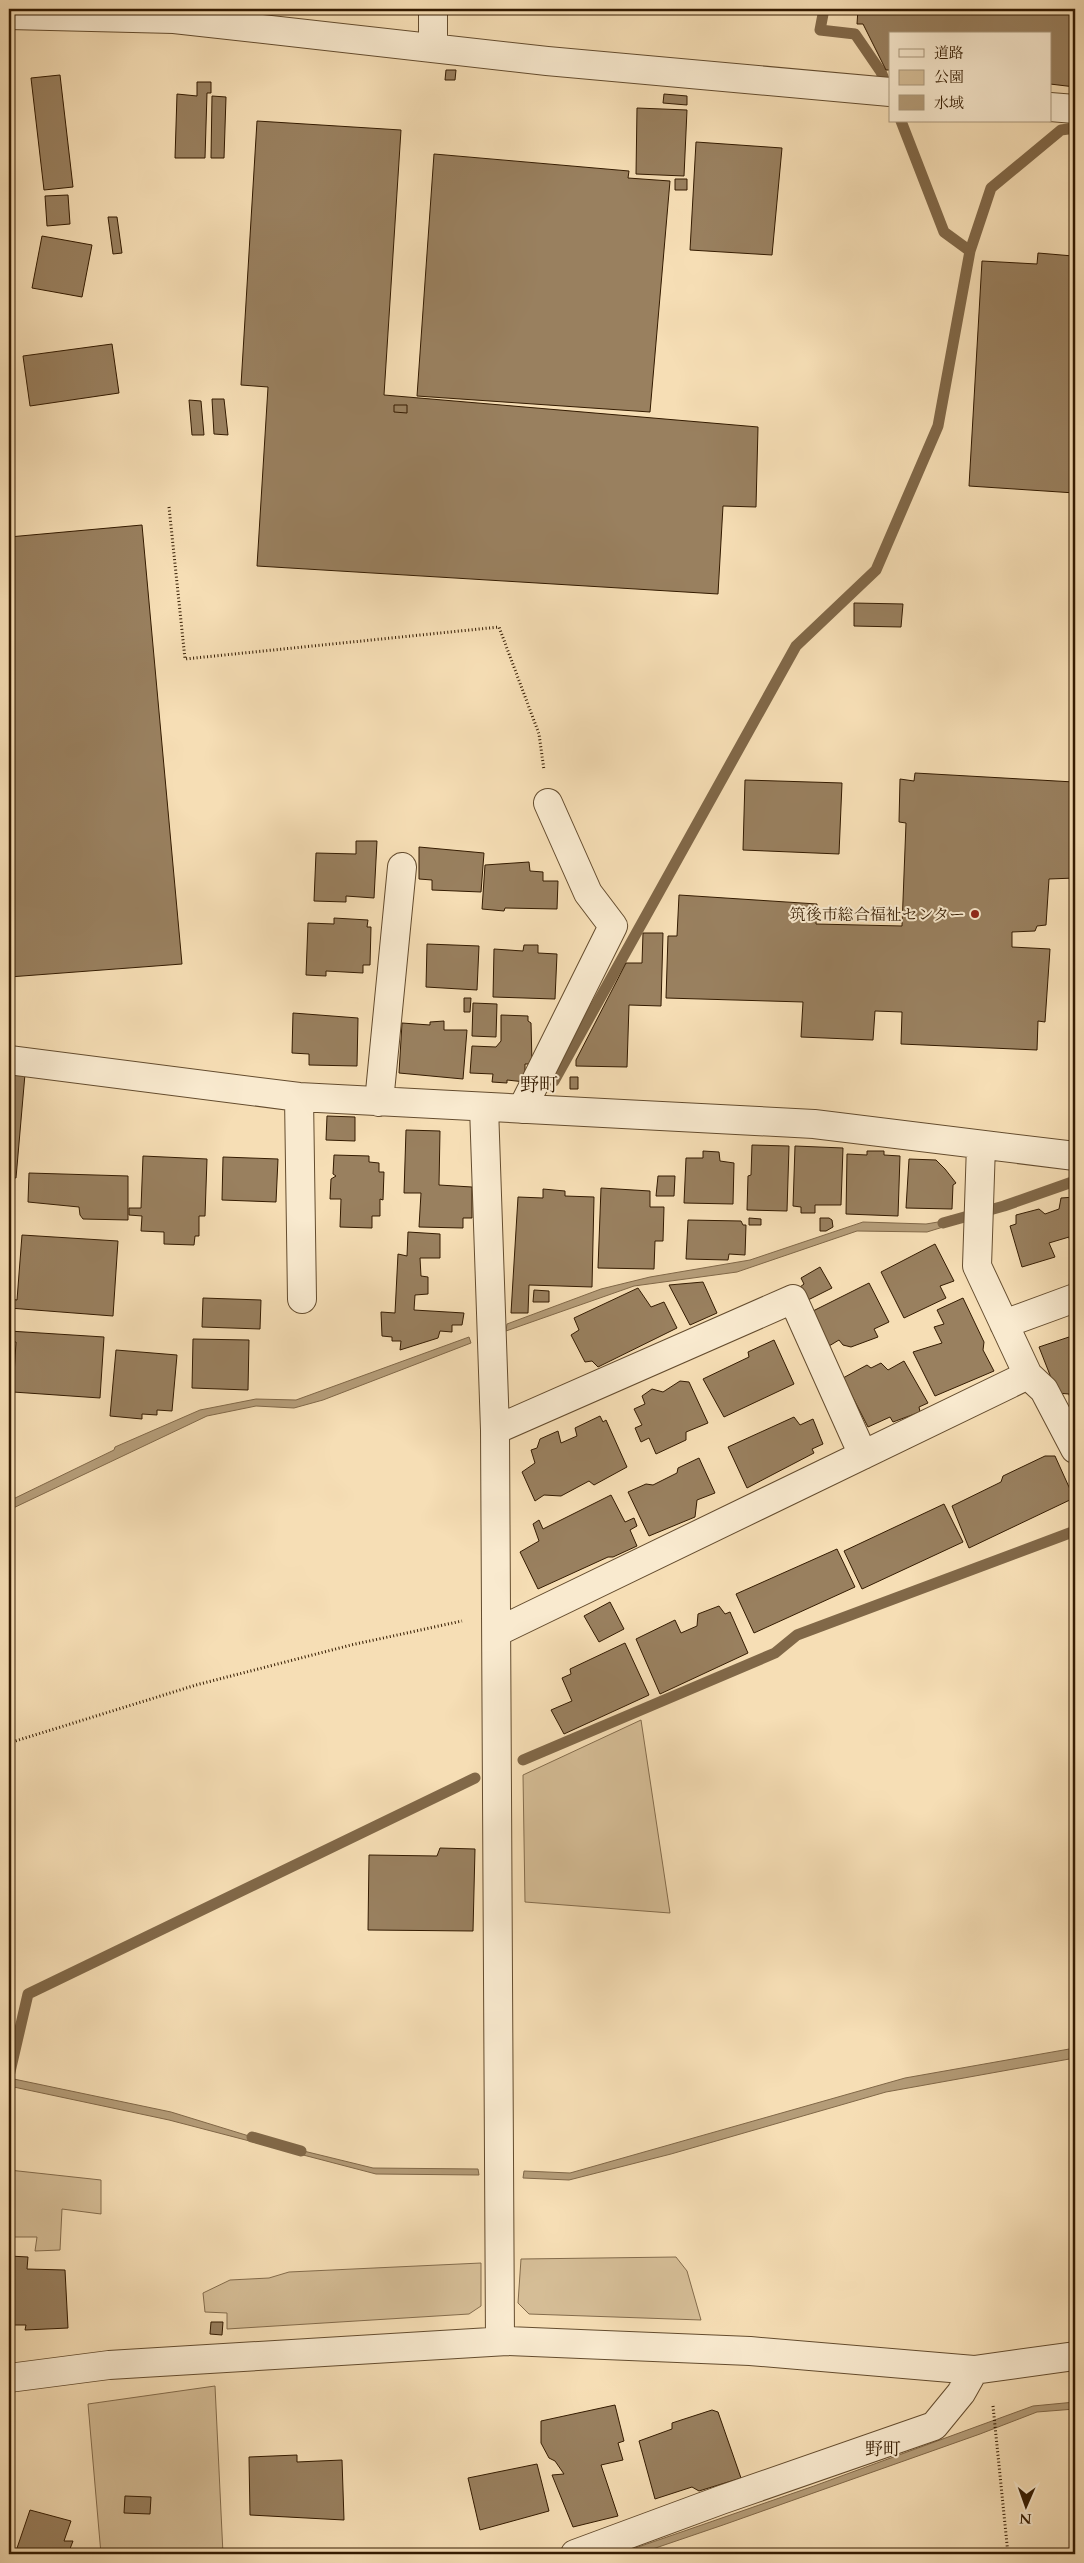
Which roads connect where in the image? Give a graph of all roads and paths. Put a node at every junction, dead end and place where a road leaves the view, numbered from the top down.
1 (433, 9) edge
2 (174, 14) edge
3 (9, 15) edge
4 (433, 48) junction
5 (889, 92) edge
6 (1052, 107) edge
7 (1075, 109) edge
8 (169, 507) dead end
9 (548, 803) joint
10 (402, 867) dead end
11 (9, 1060) edge
12 (300, 1097) junction
13 (379, 1102) junction
14 (484, 1107) junction
15 (522, 1109) junction
16 (981, 1145) junction
17 (1075, 1156) edge
18 (1075, 1298) edge
19 (302, 1300) dead end
20 (1004, 1324) junction
21 (1028, 1375) junction
22 (495, 1430) junction
23 (1075, 1449) edge
24 (863, 1454) junction
25 (497, 1623) junction
26 (9, 1743) edge
27 (500, 2341) junction
28 (1075, 2356) edge
29 (982, 2369) junction
30 (9, 2378) edge
31 (575, 2554) edge
32 (1008, 2554) edge

1 - 4 street
2 - 3 street
2 - 4 street
4 - 5 street
6 - 7 street
8 - 9 path
9 - 15 street
10 - 13 street
11 - 12 street
12 - 13 street
12 - 19 street
13 - 14 street
14 - 15 street
14 - 22 street
15 - 16 street
16 - 17 street
16 - 20 street
18 - 20 street
20 - 21 street
21 - 23 street
21 - 24 street
22 - 24 street
22 - 25 street
24 - 25 street
25 - 26 path
25 - 27 street
27 - 29 street
27 - 30 street
28 - 29 street
29 - 31 street
29 - 32 path

